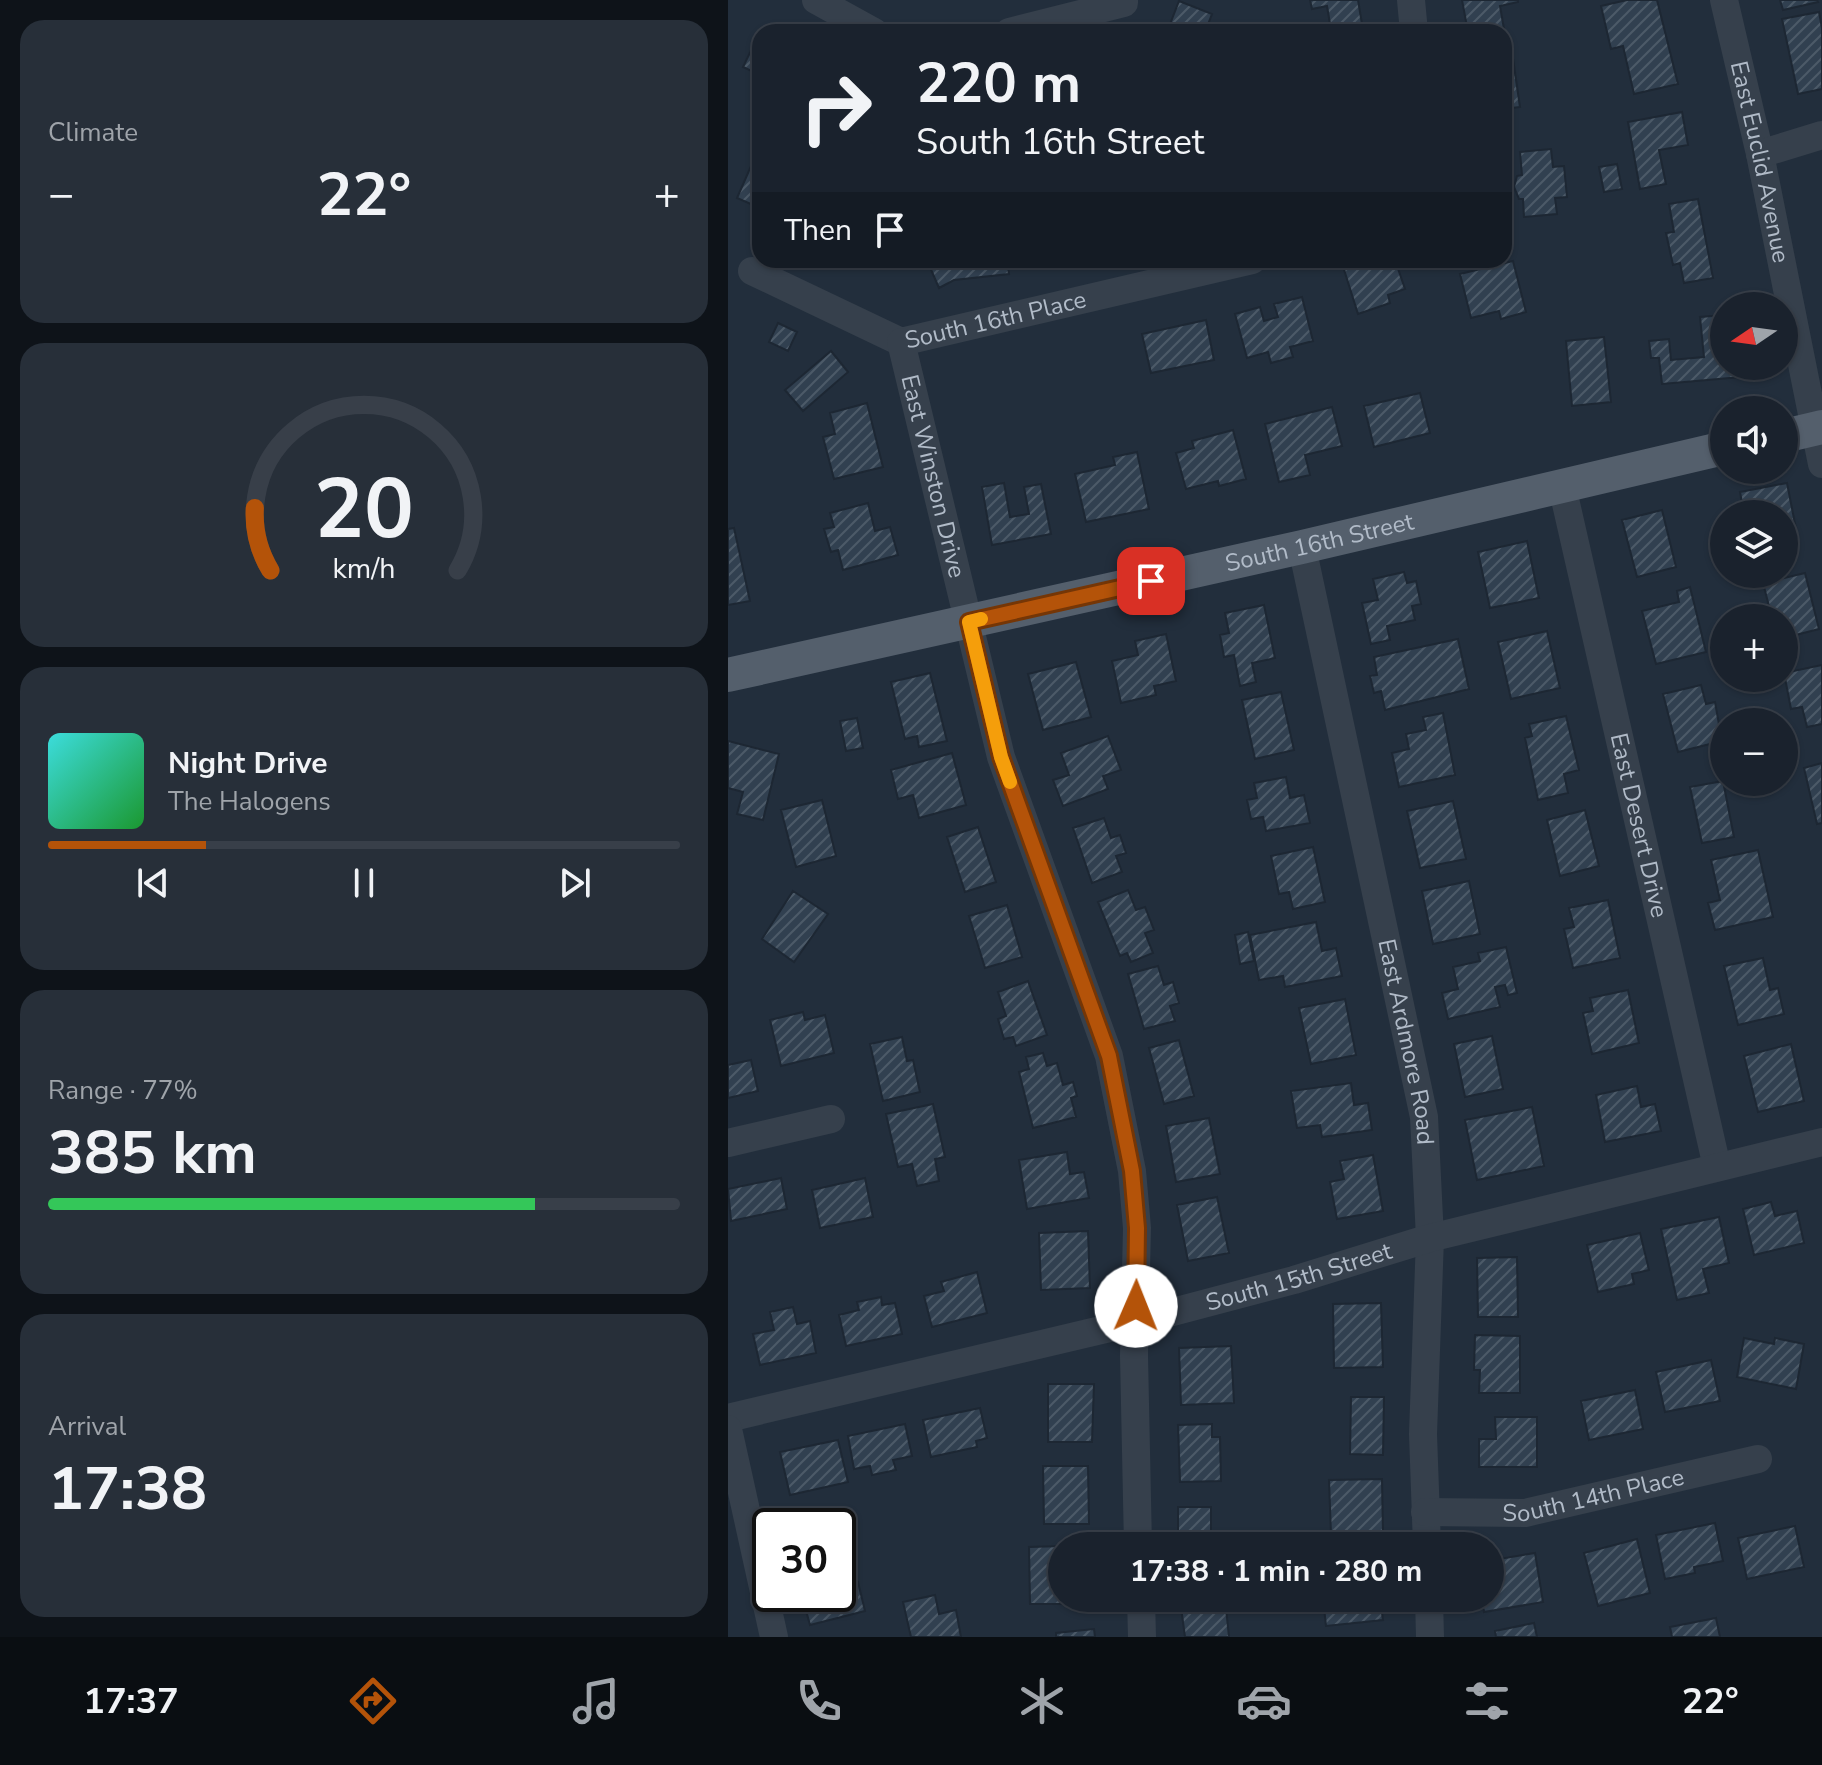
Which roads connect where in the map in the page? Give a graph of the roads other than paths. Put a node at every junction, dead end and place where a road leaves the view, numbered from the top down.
1 (816, 0) edge
2 (1124, 0) edge
3 (1411, 0) edge
4 (1724, 0) edge
5 (860, 24) edge
6 (1041, 24) edge
7 (1413, 24) edge
8 (1822, 135) edge
9 (1760, 154) junction
10 (1218, 268) edge
11 (752, 271) dead end
12 (901, 342) junction
13 (1807, 430) edge
14 (1710, 451) edge
15 (1822, 464) edge
16 (1562, 486) junction
17 (1302, 547) junction
18 (969, 622) junction
19 (728, 675) edge
20 (831, 1119) dead end
21 (1822, 1142) edge
22 (728, 1143) edge
23 (1717, 1167) junction
24 (1430, 1238) junction
25 (1135, 1322) junction
26 (728, 1418) edge
27 (728, 1429) edge
28 (1758, 1459) dead end
29 (1425, 1512) junction
30 (737, 1513) edge
31 (1138, 1532) edge
32 (1426, 1532) edge
33 (1141, 1612) edge
34 (1429, 1612) edge
35 (774, 1637) edge
36 (1142, 1637) edge
37 (1430, 1637) edge

1 - 5 street
2 - 6 street
3 - 7 street
4 - 9 street, East Euclid Avenue
8 - 9 street
9 - 13 street, East Euclid Avenue
10 - 12 street, South 16th Place
11 - 12 street, South 16th Place
12 - 18 street, East Winston Drive
13 - 15 street, East Euclid Avenue
14 - 16 main road, South 16th Street
16 - 17 main road, South 16th Street
16 - 23 street, East Desert Drive
17 - 18 main road, South 16th Street
17 - 24 street, East Ardmore Road
18 - 19 main road, South 16th Street
18 - 25 street, East Winston Drive
20 - 22 street
21 - 23 street, South 15th Street
23 - 24 street, South 15th Street
24 - 25 street, South 15th Street
24 - 29 street, East Ardmore Road
25 - 26 street, South 15th Street
25 - 31 street, East Winston Drive
27 - 30 street
28 - 29 street, South 14th Place
29 - 32 street, East Ardmore Road
30 - 35 street
33 - 36 street
34 - 37 street

